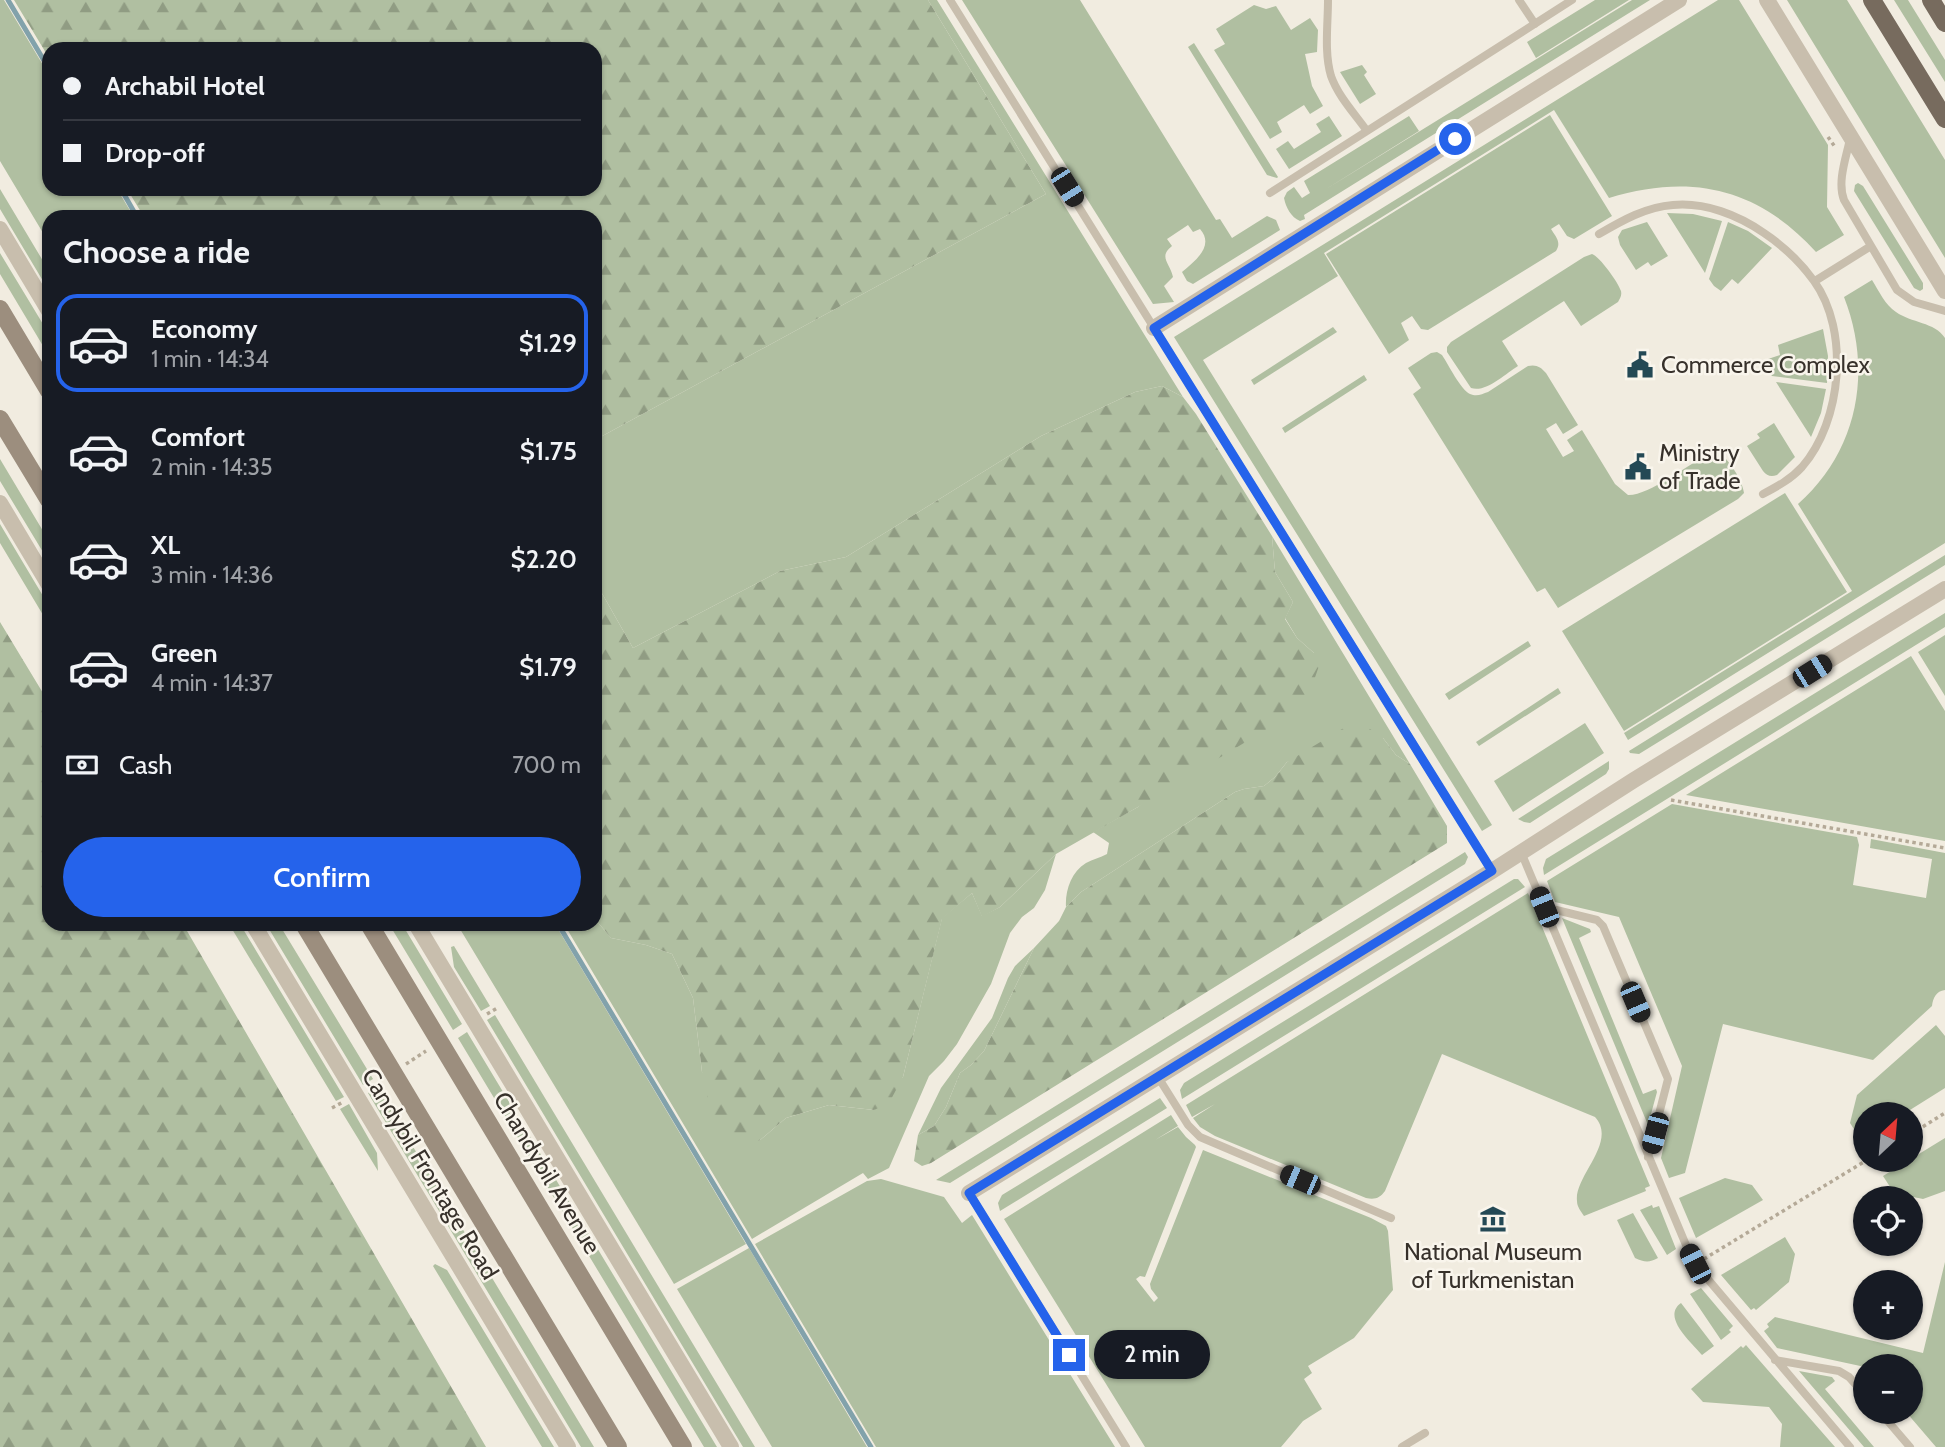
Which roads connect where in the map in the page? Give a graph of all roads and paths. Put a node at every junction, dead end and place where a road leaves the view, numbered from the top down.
1 (950, 0) edge
2 (1328, 0) edge
3 (1520, 0) edge
4 (1573, 0) edge
5 (1679, 0) edge
6 (1766, 0) edge
7 (1872, 0) edge
8 (1931, 0) edge
9 (1945, 23) edge
10 (1535, 24) junction
11 (1945, 119) edge
12 (1367, 131) junction
13 (1850, 136) junction
14 (1270, 193) dead end
15 (0, 229) edge
16 (1600, 233) dead end
17 (1871, 246) junction
18 (1815, 281) junction
19 (1945, 291) edge
20 (42, 299) edge
21 (0, 309) edge
22 (1945, 311) edge
23 (1154, 328) junction
24 (42, 379) edge
25 (0, 419) edge
26 (42, 488) edge
27 (1763, 494) dead end
28 (0, 503) edge
29 (42, 572) edge
30 (1945, 589) edge
31 (1671, 800) dead end
32 (1945, 848) edge
33 (1521, 852) junction
34 (1492, 871) junction
35 (1544, 907) junction
36 (257, 931) edge
37 (308, 931) edge
38 (373, 931) edge
39 (420, 931) edge
40 (499, 1007) dead end
41 (475, 1021) junction
42 (440, 1042) junction
43 (393, 1072) junction
44 (1158, 1077) junction
45 (356, 1094) junction
46 (332, 1108) dead end
47 (1945, 1113) edge
48 (1923, 1127) edge
49 (1648, 1157) junction
50 (1853, 1168) edge
51 (969, 1193) joint
52 (1391, 1218) dead end
53 (1695, 1264) junction
54 (1775, 1360) junction
55 (1853, 1381) edge
56 (1890, 1424) edge
57 (1425, 1433) dead end
58 (568, 1447) edge
59 (618, 1447) edge
60 (683, 1447) edge
61 (731, 1447) edge
62 (1126, 1447) edge
63 (1402, 1447) edge
64 (1850, 1447) edge
65 (1910, 1447) edge

1 - 23 lane
2 - 12 lane
3 - 10 lane
4 - 10 lane
5 - 23 street
6 - 13 street
7 - 11 main road
8 - 9 main road
10 - 12 lane
12 - 14 lane
13 - 17 lane
13 - 19 street
15 - 20 street
16 - 18 lane
17 - 18 lane
17 - 22 lane
18 - 27 lane
21 - 24 main road
23 - 34 lane
25 - 26 main road
28 - 29 street
30 - 33 street
31 - 32 path
33 - 34 street
33 - 35 lane
34 - 44 street
35 - 49 lane
35 - 49 lane
36 - 45 street, Candybil Frontage Road
37 - 43 main road
38 - 42 main road, Chandybil Avenue
39 - 41 street
40 - 41 path
41 - 61 street
42 - 43 path
42 - 60 main road, Chandybil Avenue
43 - 59 main road
44 - 51 street
44 - 52 lane
45 - 46 path
45 - 58 street, Candybil Frontage Road
47 - 48 path
49 - 53 lane
50 - 53 path
51 - 62 lane
53 - 54 lane
54 - 55 lane
54 - 64 lane
56 - 65 lane
57 - 63 lane

